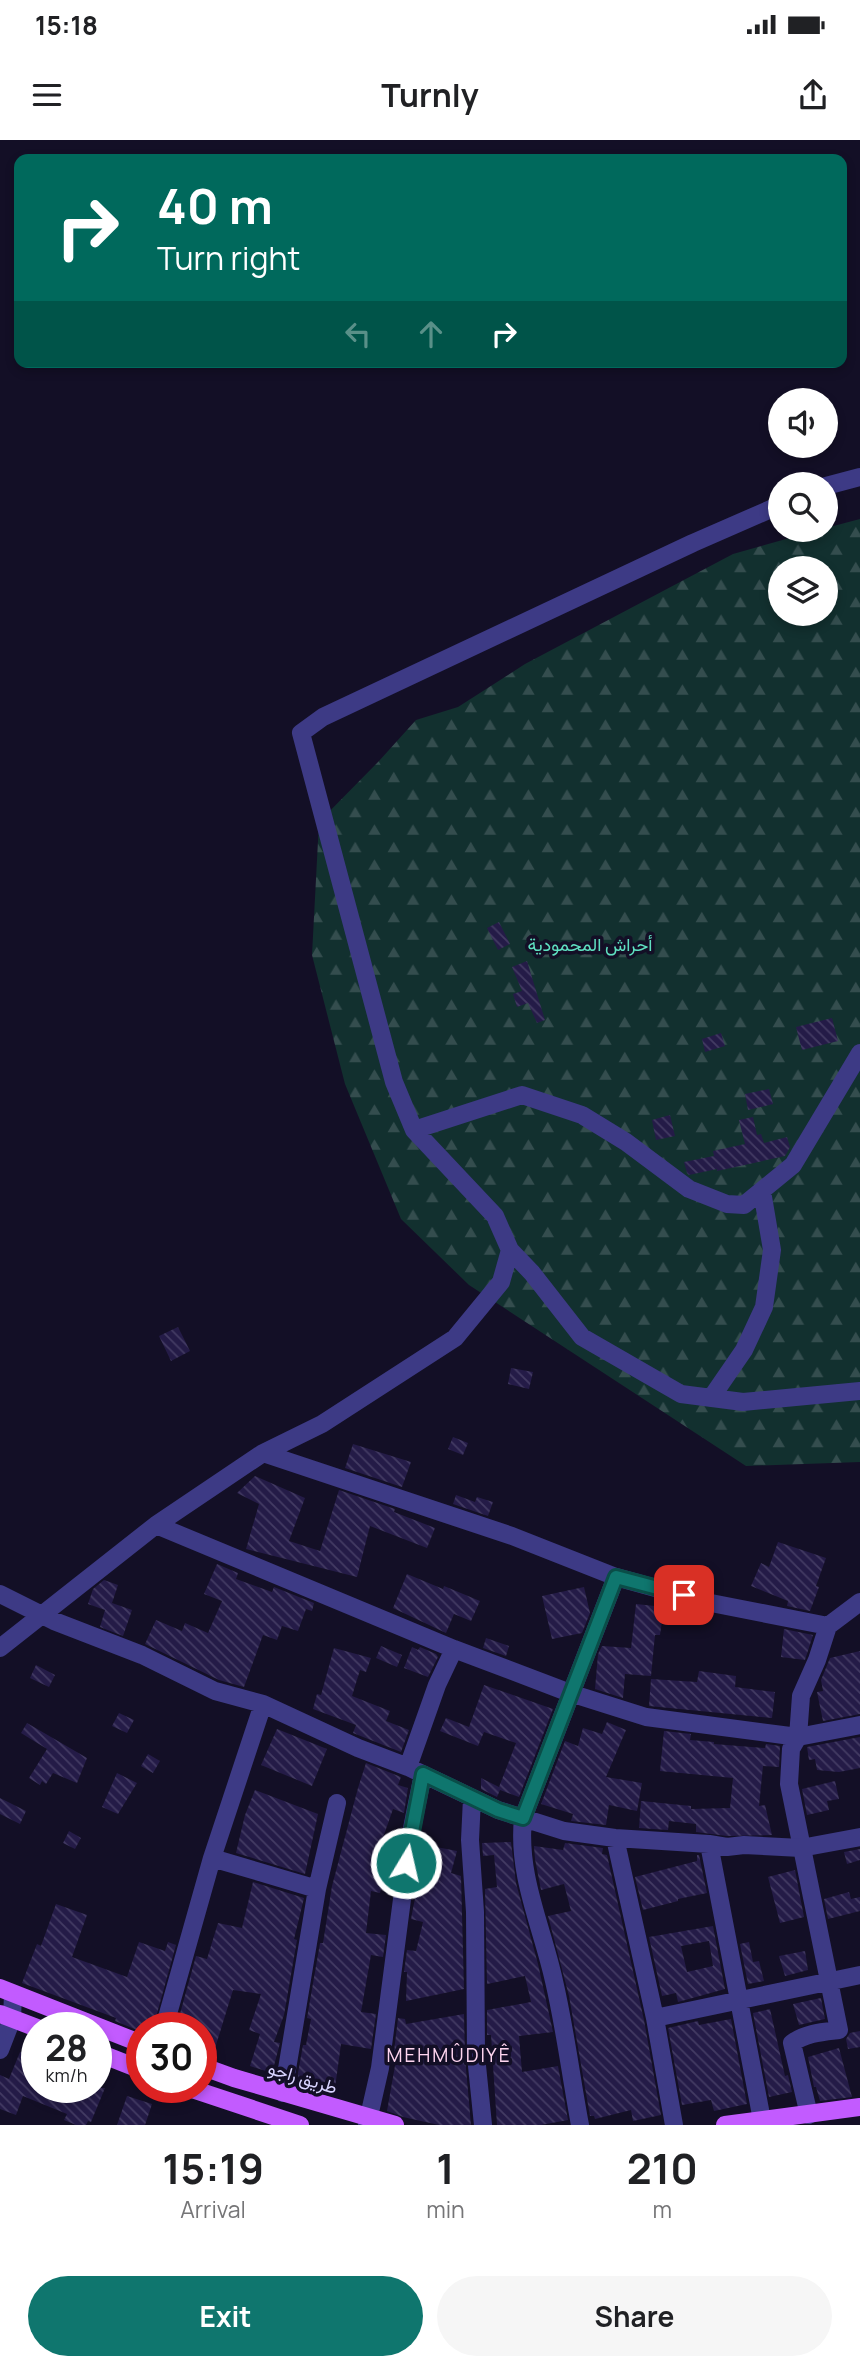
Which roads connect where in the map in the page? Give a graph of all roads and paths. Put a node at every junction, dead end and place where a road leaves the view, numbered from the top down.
1 (860, 477) edge
2 (838, 483) edge
3 (768, 510) edge
4 (860, 1053) edge
5 (414, 1130) junction
6 (762, 1191) junction
7 (510, 1250) junction
8 (860, 1391) edge
9 (711, 1398) junction
10 (263, 1453) junction
11 (156, 1525) junction
12 (616, 1577) junction
13 (0, 1594) edge
14 (860, 1602) edge
15 (43, 1615) junction
16 (828, 1626) junction
17 (0, 1648) edge
18 (454, 1649) junction
19 (570, 1693) junction
20 (263, 1704) junction
21 (860, 1725) edge
22 (798, 1737) junction
23 (416, 1770) junction
24 (472, 1798) junction
25 (337, 1803) dead end
26 (523, 1818) junction
27 (860, 1837) edge
28 (615, 1838) junction
29 (709, 1844) junction
30 (801, 1848) junction
31 (212, 1858) junction
32 (317, 1889) junction
33 (860, 1975) edge
34 (829, 1981) junction
35 (7, 1991) edge
36 (739, 2000) junction
37 (169, 2012) edge
38 (6, 2017) edge
39 (655, 2018) junction
40 (126, 2038) edge
41 (0, 2050) edge
42 (217, 2071) edge
43 (283, 2093) junction
44 (217, 2097) edge
45 (860, 2107) edge
46 (809, 2115) junction
47 (762, 2120) junction
48 (368, 2122) edge
49 (732, 2124) edge
50 (300, 2125) edge
51 (395, 2125) edge
52 (483, 2125) edge
53 (580, 2125) edge
54 (674, 2125) edge

1 - 2 street
3 - 5 street
4 - 6 street
5 - 6 street
5 - 7 street
6 - 9 street
7 - 9 street
7 - 10 street
8 - 9 street
10 - 11 street
10 - 12 street
11 - 15 street
11 - 18 street
12 - 16 street
12 - 19 street
13 - 15 street
14 - 16 street
15 - 17 street
15 - 20 street
16 - 22 street
18 - 19 street
18 - 23 street
19 - 22 street
19 - 26 street
20 - 23 street
20 - 31 street
21 - 22 street
22 - 30 street
23 - 24 street
23 - 48 street
24 - 26 street
24 - 52 street
25 - 32 street
26 - 28 street
26 - 53 street
27 - 30 street
28 - 29 street
28 - 39 street
29 - 30 street
29 - 36 street
30 - 34 street
31 - 32 street
31 - 37 street
32 - 43 street
33 - 34 street
34 - 36 street
34 - 46 street
35 - 38 street
35 - 40 main road
36 - 39 street
36 - 47 street
38 - 41 street
39 - 54 street
42 - 43 main road, طريق راجو
43 - 48 main road, طريق راجو
44 - 50 main road
45 - 46 main road
46 - 47 main road
47 - 49 main road
48 - 51 main road, طريق راجو

